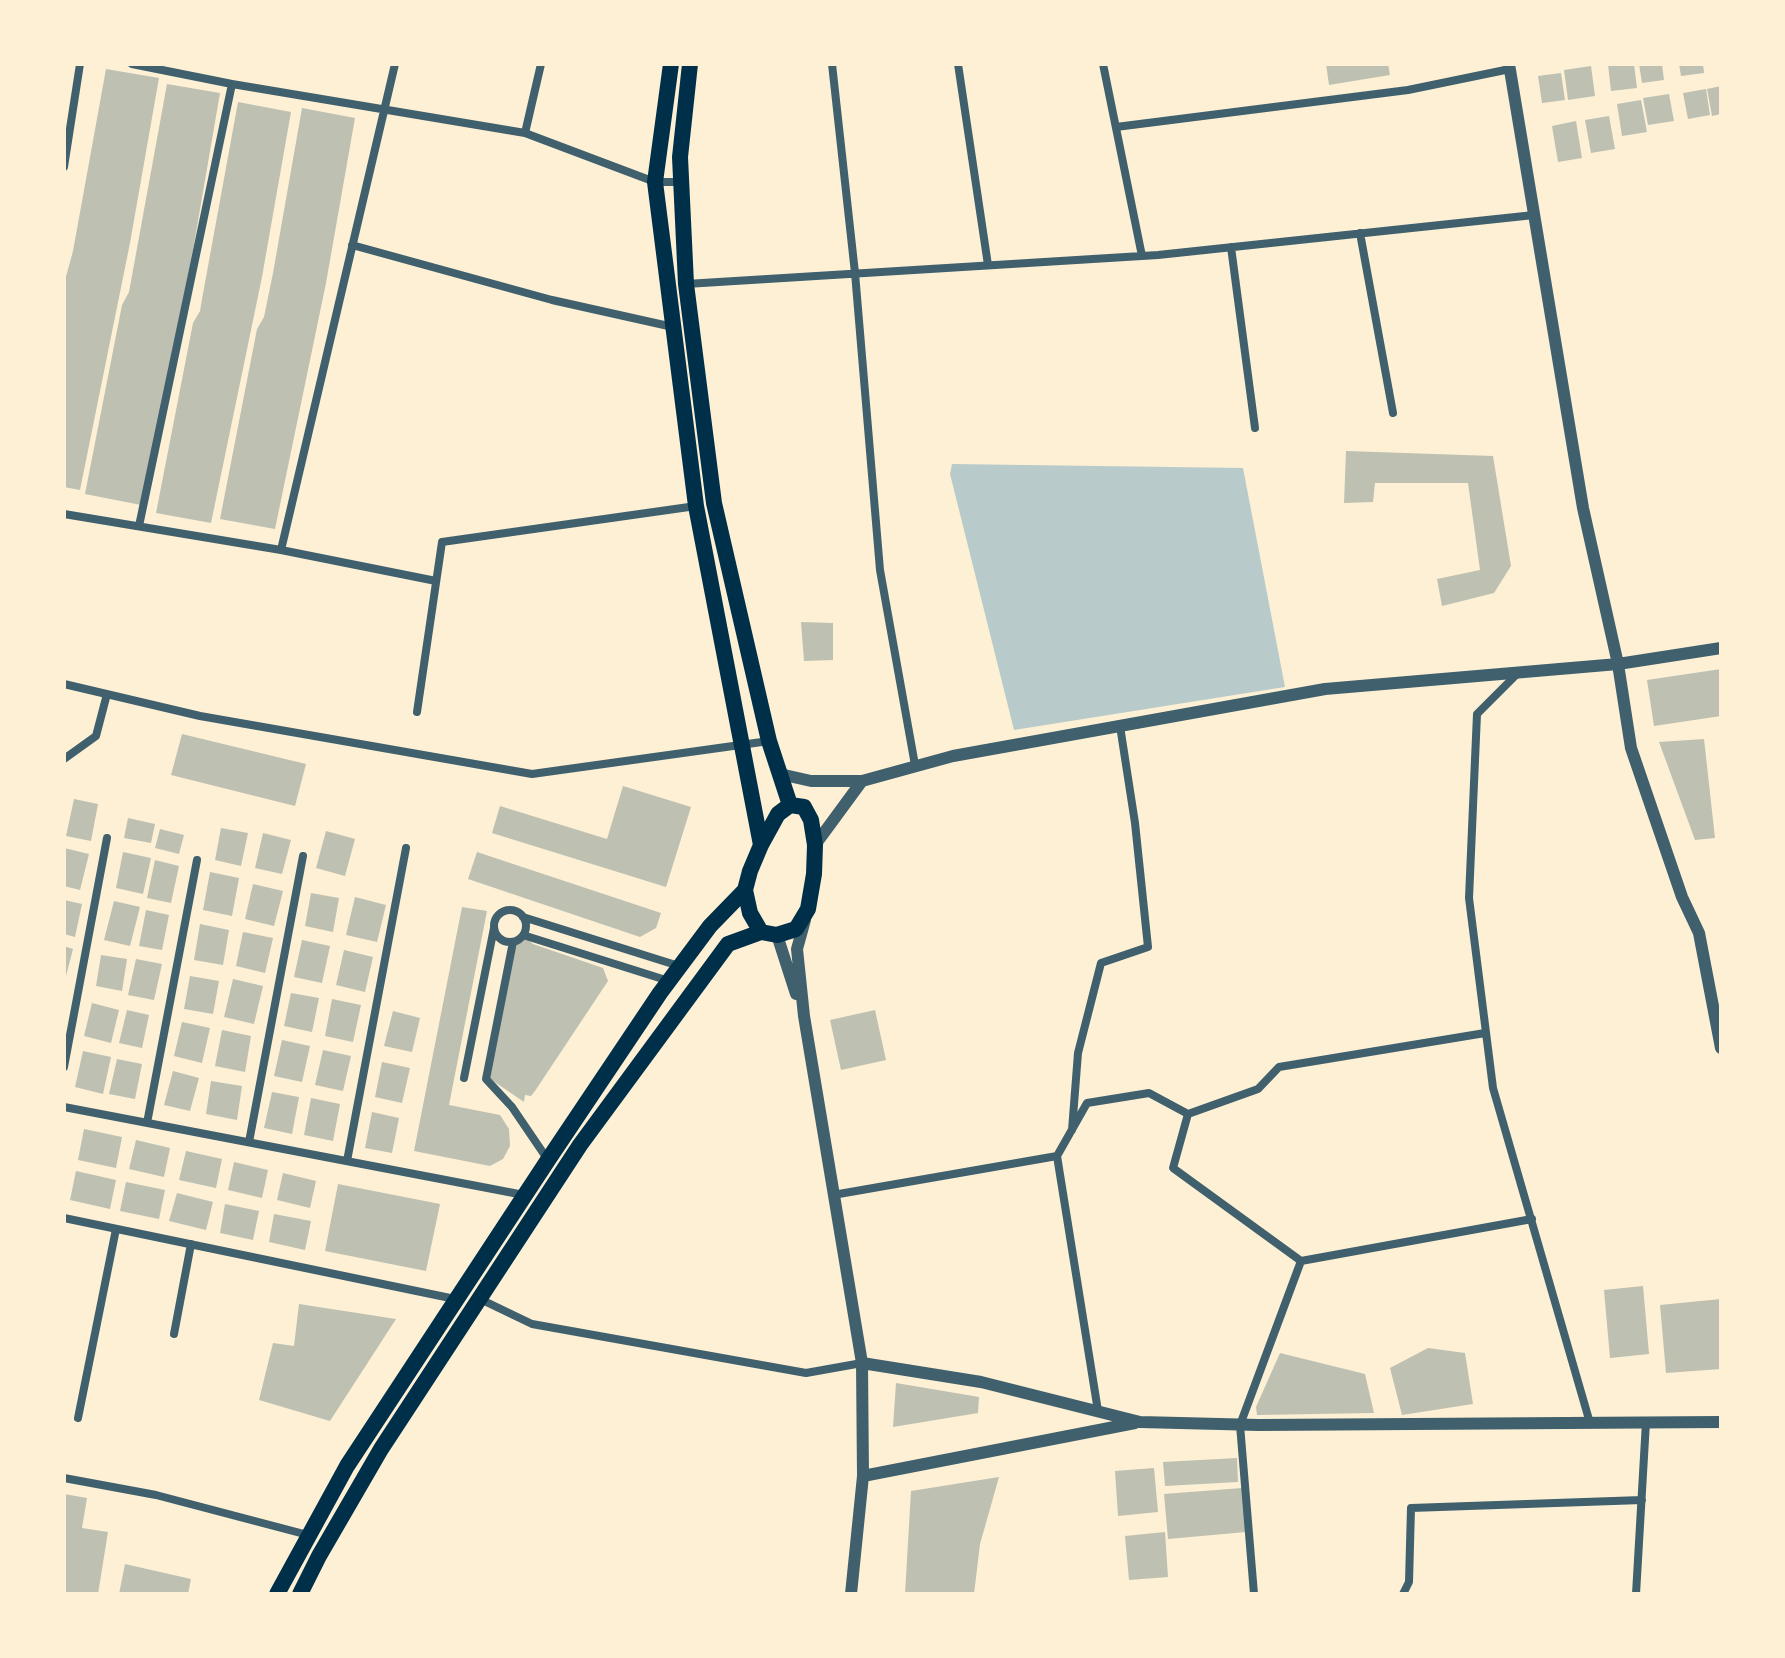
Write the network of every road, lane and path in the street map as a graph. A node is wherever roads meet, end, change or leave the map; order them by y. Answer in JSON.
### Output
{"nodes":[{"id":1,"x":80,"y":64,"type":"edge"},
{"id":2,"x":132,"y":64,"type":"edge"},
{"id":3,"x":395,"y":64,"type":"edge"},
{"id":4,"x":541,"y":64,"type":"edge"},
{"id":5,"x":671,"y":64,"type":"edge"},
{"id":6,"x":690,"y":64,"type":"edge"},
{"id":7,"x":832,"y":64,"type":"edge"},
{"id":8,"x":958,"y":64,"type":"edge"},
{"id":9,"x":1103,"y":64,"type":"edge"},
{"id":10,"x":1509,"y":66,"type":"edge"},
{"id":11,"x":232,"y":84,"type":"junction"},
{"id":12,"x":384,"y":108,"type":"junction"},
{"id":13,"x":1116,"y":127,"type":"junction"},
{"id":14,"x":525,"y":133,"type":"junction"},
{"id":15,"x":64,"y":167,"type":"edge"},
{"id":16,"x":655,"y":182,"type":"junction"},
{"id":17,"x":681,"y":182,"type":"junction"},
{"id":18,"x":1534,"y":215,"type":"junction"},
{"id":19,"x":1360,"y":233,"type":"junction"},
{"id":20,"x":352,"y":245,"type":"junction"},
{"id":21,"x":1231,"y":247,"type":"junction"},
{"id":22,"x":1142,"y":256,"type":"junction"},
{"id":23,"x":988,"y":265,"type":"junction"},
{"id":24,"x":855,"y":273,"type":"junction"},
{"id":25,"x":686,"y":284,"type":"junction"},
{"id":26,"x":674,"y":327,"type":"junction"},
{"id":27,"x":1393,"y":413,"type":"dead end"},
{"id":28,"x":1255,"y":428,"type":"dead end"},
{"id":29,"x":696,"y":506,"type":"junction"},
{"id":30,"x":64,"y":514,"type":"edge"},
{"id":31,"x":139,"y":526,"type":"junction"},
{"id":32,"x":281,"y":550,"type":"junction"},
{"id":33,"x":436,"y":581,"type":"junction"},
{"id":34,"x":1721,"y":648,"type":"edge"},
{"id":35,"x":1618,"y":664,"type":"junction"},
{"id":36,"x":1518,"y":673,"type":"junction"},
{"id":37,"x":64,"y":684,"type":"edge"},
{"id":38,"x":107,"y":694,"type":"junction"},
{"id":39,"x":417,"y":712,"type":"dead end"},
{"id":40,"x":1120,"y":726,"type":"junction"},
{"id":41,"x":769,"y":741,"type":"junction"},
{"id":42,"x":742,"y":747,"type":"junction"},
{"id":43,"x":64,"y":759,"type":"edge"},
{"id":44,"x":915,"y":765,"type":"junction"},
{"id":45,"x":780,"y":774,"type":"junction"},
{"id":46,"x":862,"y":781,"type":"junction"},
{"id":47,"x":790,"y":805,"type":"junction"},
{"id":48,"x":107,"y":838,"type":"dead end"},
{"id":49,"x":761,"y":845,"type":"junction"},
{"id":50,"x":815,"y":845,"type":"junction"},
{"id":51,"x":406,"y":848,"type":"dead end"},
{"id":52,"x":303,"y":856,"type":"dead end"},
{"id":53,"x":197,"y":860,"type":"dead end"},
{"id":54,"x":745,"y":890,"type":"junction"},
{"id":55,"x":808,"y":909,"type":"junction"},
{"id":56,"x":523,"y":917,"type":"junction"},
{"id":57,"x":494,"y":928,"type":"junction"},
{"id":58,"x":769,"y":934,"type":"junction"},
{"id":59,"x":523,"y":935,"type":"junction"},
{"id":60,"x":513,"y":942,"type":"junction"},
{"id":61,"x":680,"y":966,"type":"junction"},
{"id":62,"x":669,"y":981,"type":"junction"},
{"id":63,"x":804,"y":1016,"type":"junction"},
{"id":64,"x":1485,"y":1033,"type":"junction"},
{"id":65,"x":1721,"y":1048,"type":"edge"},
{"id":66,"x":64,"y":1067,"type":"edge"},
{"id":67,"x":464,"y":1078,"type":"dead end"},
{"id":68,"x":64,"y":1107,"type":"edge"},
{"id":69,"x":1188,"y":1114,"type":"junction"},
{"id":70,"x":147,"y":1123,"type":"junction"},
{"id":71,"x":1072,"y":1130,"type":"junction"},
{"id":72,"x":249,"y":1142,"type":"junction"},
{"id":73,"x":1057,"y":1156,"type":"junction"},
{"id":74,"x":548,"y":1160,"type":"junction"},
{"id":75,"x":347,"y":1161,"type":"junction"},
{"id":76,"x":525,"y":1195,"type":"junction"},
{"id":77,"x":833,"y":1195,"type":"junction"},
{"id":78,"x":64,"y":1218,"type":"edge"},
{"id":79,"x":1532,"y":1219,"type":"junction"},
{"id":80,"x":116,"y":1229,"type":"junction"},
{"id":81,"x":191,"y":1244,"type":"junction"},
{"id":82,"x":1301,"y":1261,"type":"junction"},
{"id":83,"x":480,"y":1298,"type":"junction"},
{"id":84,"x":456,"y":1299,"type":"junction"},
{"id":85,"x":174,"y":1334,"type":"dead end"},
{"id":86,"x":862,"y":1363,"type":"junction"},
{"id":87,"x":1098,"y":1411,"type":"junction"},
{"id":88,"x":78,"y":1418,"type":"dead end"},
{"id":89,"x":1140,"y":1422,"type":"junction"},
{"id":90,"x":1646,"y":1422,"type":"junction"},
{"id":91,"x":1721,"y":1422,"type":"edge"},
{"id":92,"x":1590,"y":1423,"type":"junction"},
{"id":93,"x":1240,"y":1425,"type":"junction"},
{"id":94,"x":863,"y":1476,"type":"junction"},
{"id":95,"x":64,"y":1478,"type":"edge"},
{"id":96,"x":1642,"y":1500,"type":"junction"},
{"id":97,"x":309,"y":1535,"type":"junction"},
{"id":98,"x":277,"y":1594,"type":"edge"},
{"id":99,"x":300,"y":1594,"type":"edge"},
{"id":100,"x":851,"y":1594,"type":"edge"},
{"id":101,"x":1254,"y":1594,"type":"edge"},
{"id":102,"x":1403,"y":1594,"type":"edge"},
{"id":103,"x":1636,"y":1594,"type":"edge"}],
"edges":[{"from":1,"to":15,"type":"street"},
{"from":2,"to":11,"type":"street"},
{"from":3,"to":12,"type":"street"},
{"from":4,"to":14,"type":"street"},
{"from":5,"to":16,"type":"main road"},
{"from":6,"to":17,"type":"main road"},
{"from":7,"to":24,"type":"street"},
{"from":8,"to":23,"type":"street"},
{"from":9,"to":13,"type":"street"},
{"from":10,"to":13,"type":"street"},
{"from":10,"to":18,"type":"street"},
{"from":11,"to":12,"type":"street"},
{"from":11,"to":31,"type":"street"},
{"from":12,"to":14,"type":"street"},
{"from":12,"to":20,"type":"street"},
{"from":13,"to":22,"type":"street"},
{"from":14,"to":16,"type":"street"},
{"from":16,"to":17,"type":"street"},
{"from":16,"to":26,"type":"main road"},
{"from":17,"to":25,"type":"main road"},
{"from":18,"to":19,"type":"street"},
{"from":18,"to":35,"type":"street"},
{"from":19,"to":21,"type":"street"},
{"from":19,"to":27,"type":"street"},
{"from":20,"to":26,"type":"street"},
{"from":20,"to":32,"type":"street"},
{"from":21,"to":22,"type":"street"},
{"from":21,"to":28,"type":"street"},
{"from":22,"to":23,"type":"street"},
{"from":23,"to":24,"type":"street"},
{"from":24,"to":25,"type":"street"},
{"from":24,"to":44,"type":"street"},
{"from":25,"to":41,"type":"main road"},
{"from":26,"to":29,"type":"main road"},
{"from":29,"to":33,"type":"street"},
{"from":29,"to":42,"type":"main road"},
{"from":30,"to":31,"type":"street"},
{"from":31,"to":32,"type":"street"},
{"from":32,"to":33,"type":"street"},
{"from":33,"to":39,"type":"street"},
{"from":34,"to":35,"type":"street"},
{"from":35,"to":36,"type":"street"},
{"from":35,"to":65,"type":"street"},
{"from":36,"to":40,"type":"street"},
{"from":36,"to":64,"type":"street"},
{"from":37,"to":38,"type":"street"},
{"from":38,"to":42,"type":"street"},
{"from":38,"to":43,"type":"street"},
{"from":40,"to":44,"type":"street"},
{"from":40,"to":71,"type":"street"},
{"from":41,"to":42,"type":"street"},
{"from":41,"to":45,"type":"main road"},
{"from":42,"to":49,"type":"main road"},
{"from":44,"to":46,"type":"street"},
{"from":45,"to":46,"type":"street"},
{"from":45,"to":47,"type":"main road"},
{"from":46,"to":50,"type":"street"},
{"from":47,"to":49,"type":"main road"},
{"from":47,"to":50,"type":"main road"},
{"from":48,"to":66,"type":"street"},
{"from":49,"to":54,"type":"main road"},
{"from":50,"to":55,"type":"main road"},
{"from":51,"to":75,"type":"street"},
{"from":52,"to":72,"type":"street"},
{"from":53,"to":70,"type":"street"},
{"from":54,"to":58,"type":"main road"},
{"from":54,"to":61,"type":"main road"},
{"from":55,"to":58,"type":"main road"},
{"from":55,"to":63,"type":"street"},
{"from":56,"to":57,"type":"street"},
{"from":56,"to":59,"type":"street"},
{"from":56,"to":61,"type":"street"},
{"from":57,"to":60,"type":"street"},
{"from":57,"to":67,"type":"street"},
{"from":58,"to":63,"type":"street"},
{"from":58,"to":83,"type":"main road"},
{"from":59,"to":60,"type":"street"},
{"from":59,"to":62,"type":"street"},
{"from":60,"to":74,"type":"street"},
{"from":61,"to":62,"type":"main road"},
{"from":62,"to":74,"type":"main road"},
{"from":63,"to":77,"type":"street"},
{"from":64,"to":69,"type":"street"},
{"from":64,"to":79,"type":"street"},
{"from":68,"to":70,"type":"street"},
{"from":69,"to":71,"type":"street"},
{"from":69,"to":82,"type":"street"},
{"from":70,"to":72,"type":"street"},
{"from":71,"to":73,"type":"street"},
{"from":72,"to":75,"type":"street"},
{"from":73,"to":77,"type":"street"},
{"from":73,"to":87,"type":"street"},
{"from":74,"to":76,"type":"main road"},
{"from":75,"to":76,"type":"street"},
{"from":76,"to":84,"type":"main road"},
{"from":77,"to":86,"type":"street"},
{"from":78,"to":80,"type":"street"},
{"from":79,"to":82,"type":"street"},
{"from":79,"to":92,"type":"street"},
{"from":80,"to":81,"type":"street"},
{"from":80,"to":88,"type":"street"},
{"from":81,"to":84,"type":"street"},
{"from":81,"to":85,"type":"street"},
{"from":82,"to":93,"type":"street"},
{"from":83,"to":86,"type":"street"},
{"from":83,"to":99,"type":"main road"},
{"from":84,"to":97,"type":"main road"},
{"from":86,"to":87,"type":"street"},
{"from":86,"to":94,"type":"street"},
{"from":87,"to":89,"type":"street"},
{"from":89,"to":93,"type":"street"},
{"from":89,"to":94,"type":"street"},
{"from":90,"to":91,"type":"street"},
{"from":90,"to":92,"type":"street"},
{"from":90,"to":96,"type":"street"},
{"from":92,"to":93,"type":"street"},
{"from":93,"to":101,"type":"street"},
{"from":94,"to":100,"type":"street"},
{"from":95,"to":97,"type":"street"},
{"from":96,"to":102,"type":"street"},
{"from":96,"to":103,"type":"street"},
{"from":97,"to":98,"type":"main road"}]}
